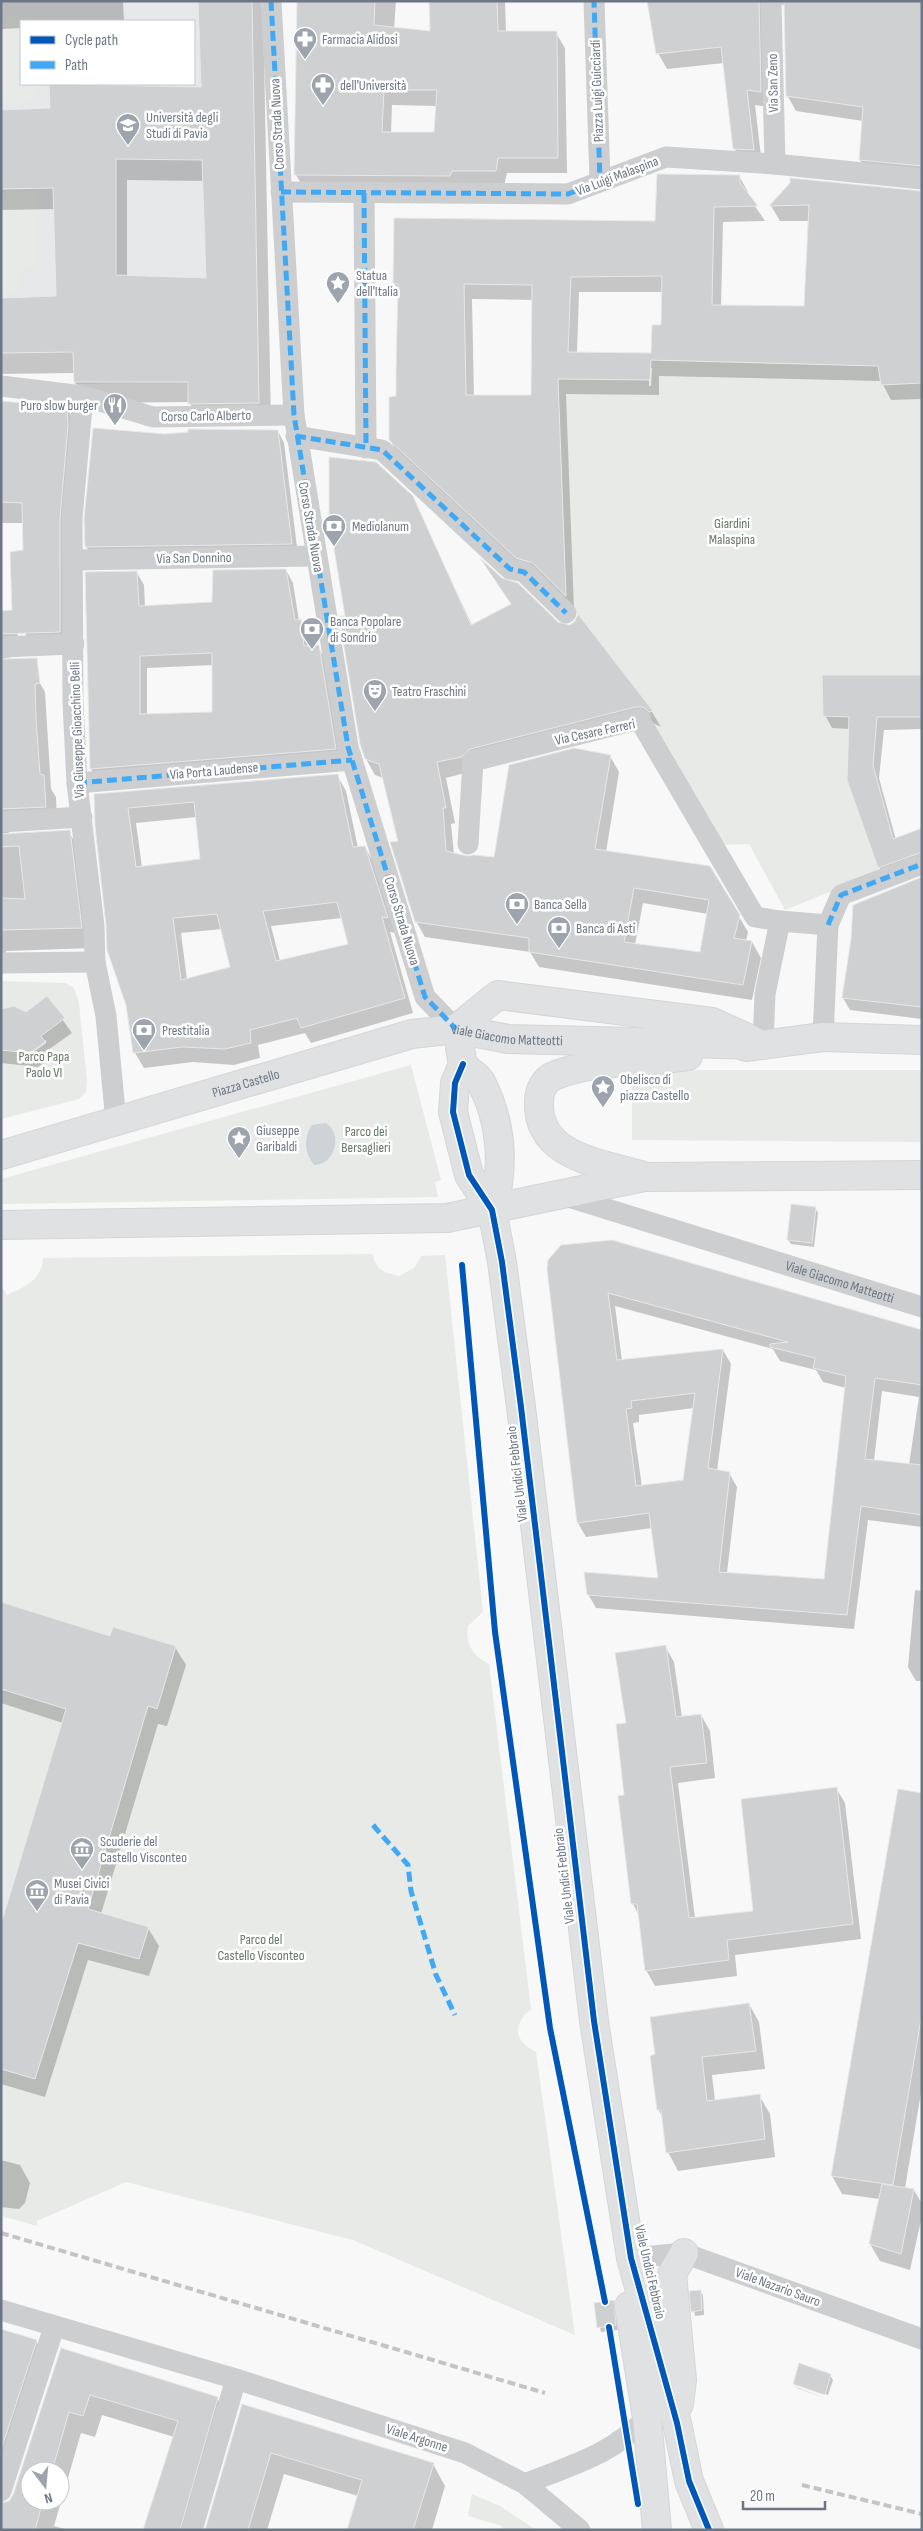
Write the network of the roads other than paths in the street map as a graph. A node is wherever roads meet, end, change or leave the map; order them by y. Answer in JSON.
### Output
{"nodes":[{"id":1,"x":271,"y":1,"type":"edge"},
{"id":2,"x":594,"y":1,"type":"edge"},
{"id":3,"x":771,"y":1,"type":"edge"},
{"id":4,"x":775,"y":164,"type":"junction"},
{"id":5,"x":922,"y":179,"type":"edge"},
{"id":6,"x":600,"y":181,"type":"junction"},
{"id":7,"x":281,"y":192,"type":"junction"},
{"id":8,"x":364,"y":193,"type":"junction"},
{"id":9,"x":1,"y":386,"type":"edge"},
{"id":10,"x":83,"y":396,"type":"junction"},
{"id":11,"x":294,"y":415,"type":"junction"},
{"id":12,"x":296,"y":436,"type":"junction"},
{"id":13,"x":366,"y":448,"type":"junction"},
{"id":14,"x":316,"y":556,"type":"junction"},
{"id":15,"x":72,"y":560,"type":"junction"},
{"id":16,"x":566,"y":613,"type":"dead end"},
{"id":17,"x":74,"y":644,"type":"junction"},
{"id":18,"x":1,"y":647,"type":"edge"},
{"id":19,"x":352,"y":760,"type":"junction"},
{"id":20,"x":77,"y":783,"type":"junction"},
{"id":21,"x":82,"y":817,"type":"junction"},
{"id":22,"x":1,"y":822,"type":"edge"},
{"id":23,"x":468,"y":844,"type":"dead end"},
{"id":24,"x":922,"y":864,"type":"edge"},
{"id":25,"x":780,"y":921,"type":"junction"},
{"id":26,"x":828,"y":925,"type":"junction"},
{"id":27,"x":1,"y":962,"type":"edge"},
{"id":28,"x":94,"y":962,"type":"junction"},
{"id":29,"x":456,"y":1028,"type":"junction"},
{"id":30,"x":823,"y":1036,"type":"junction"},
{"id":31,"x":922,"y":1040,"type":"edge"},
{"id":32,"x":762,"y":1045,"type":"junction"},
{"id":33,"x":464,"y":1064,"type":"junction"},
{"id":34,"x":116,"y":1122,"type":"junction"},
{"id":35,"x":1,"y":1155,"type":"edge"},
{"id":36,"x":922,"y":1175,"type":"edge"},
{"id":37,"x":644,"y":1177,"type":"junction"},
{"id":38,"x":558,"y":1194,"type":"junction"},
{"id":39,"x":492,"y":1210,"type":"junction"},
{"id":40,"x":1,"y":1225,"type":"edge"},
{"id":41,"x":922,"y":1307,"type":"edge"},
{"id":42,"x":684,"y":2253,"type":"junction"},
{"id":43,"x":631,"y":2258,"type":"junction"},
{"id":44,"x":1,"y":2310,"type":"edge"},
{"id":45,"x":54,"y":2327,"type":"junction"},
{"id":46,"x":922,"y":2339,"type":"edge"},
{"id":47,"x":236,"y":2379,"type":"junction"},
{"id":48,"x":647,"y":2418,"type":"junction"},
{"id":49,"x":677,"y":2423,"type":"junction"},
{"id":50,"x":524,"y":2484,"type":"junction"},
{"id":51,"x":1,"y":2491,"type":"edge"},
{"id":52,"x":192,"y":2530,"type":"edge"},
{"id":53,"x":580,"y":2530,"type":"edge"},
{"id":54,"x":657,"y":2530,"type":"edge"},
{"id":55,"x":709,"y":2530,"type":"edge"}],
"edges":[{"from":1,"to":7,"type":"street","name":"Corso Strada Nuova"},
{"from":2,"to":6,"type":"street","name":"Piazza Luigi Guicciardi"},
{"from":3,"to":4,"type":"street","name":"Via San Zeno"},
{"from":4,"to":5,"type":"street","name":"Via Luigi Malaspina"},
{"from":4,"to":6,"type":"street","name":"Via Luigi Malaspina"},
{"from":6,"to":8,"type":"street","name":"Via Luigi Malaspina"},
{"from":7,"to":8,"type":"street","name":"Via Luigi Malaspina"},
{"from":7,"to":11,"type":"street","name":"Corso Strada Nuova"},
{"from":8,"to":13,"type":"street"},
{"from":9,"to":10,"type":"street","name":"Corso Carlo Alberto"},
{"from":10,"to":11,"type":"street","name":"Corso Carlo Alberto"},
{"from":10,"to":15,"type":"street","name":"Via Giuseppe Gioacchino Belli"},
{"from":11,"to":12,"type":"street","name":"Corso Strada Nuova"},
{"from":12,"to":13,"type":"street"},
{"from":12,"to":14,"type":"street","name":"Corso Strada Nuova"},
{"from":13,"to":16,"type":"street"},
{"from":14,"to":15,"type":"street","name":"Via San Donnino"},
{"from":14,"to":19,"type":"street","name":"Corso Strada Nuova"},
{"from":15,"to":17,"type":"street","name":"Via Giuseppe Gioacchino Belli"},
{"from":17,"to":18,"type":"street"},
{"from":17,"to":20,"type":"street","name":"Via Giuseppe Gioacchino Belli"},
{"from":19,"to":20,"type":"street","name":"Via Porta Laudense"},
{"from":19,"to":29,"type":"street","name":"Corso Strada Nuova"},
{"from":20,"to":21,"type":"street","name":"Via Giuseppe Gioacchino Belli"},
{"from":21,"to":22,"type":"street"},
{"from":21,"to":28,"type":"street","name":"Via Giuseppe Gioacchino Belli"},
{"from":23,"to":25,"type":"street","name":"Via Cesare Ferreri"},
{"from":24,"to":26,"type":"street"},
{"from":25,"to":26,"type":"street"},
{"from":25,"to":32,"type":"street"},
{"from":26,"to":30,"type":"street"},
{"from":27,"to":28,"type":"street"},
{"from":28,"to":34,"type":"street","name":"Via Giuseppe Gioacchino Belli"},
{"from":29,"to":32,"type":"street","name":"Viale Giacomo Matteotti"},
{"from":29,"to":32,"type":"street","name":"Viale Giacomo Matteotti"},
{"from":29,"to":33,"type":"street"},
{"from":29,"to":34,"type":"street","name":"Piazza Castello"},
{"from":30,"to":31,"type":"street","name":"Viale Giacomo Matteotti"},
{"from":30,"to":32,"type":"street","name":"Viale Giacomo Matteotti"},
{"from":32,"to":37,"type":"street","name":"Viale Giacomo Matteotti"},
{"from":33,"to":39,"type":"street"},
{"from":33,"to":39,"type":"street"},
{"from":34,"to":35,"type":"street","name":"Piazza Castello"},
{"from":36,"to":37,"type":"street","name":"Viale Giacomo Matteotti"},
{"from":37,"to":38,"type":"street","name":"Viale Giacomo Matteotti"},
{"from":38,"to":39,"type":"street","name":"Viale Giacomo Matteotti"},
{"from":38,"to":41,"type":"street","name":"Viale Giacomo Matteotti"},
{"from":39,"to":40,"type":"street"},
{"from":39,"to":43,"type":"street","name":"Viale Undici Febbraio"},
{"from":42,"to":43,"type":"street","name":"Viale Nazario Sauro"},
{"from":42,"to":46,"type":"street","name":"Viale Nazario Sauro"},
{"from":42,"to":49,"type":"street"},
{"from":43,"to":48,"type":"street","name":"Viale Undici Febbraio"},
{"from":43,"to":49,"type":"street","name":"Viale Undici Febbraio"},
{"from":44,"to":45,"type":"street","name":"Viale Argonne"},
{"from":45,"to":47,"type":"street","name":"Viale Argonne"},
{"from":45,"to":51,"type":"street"},
{"from":47,"to":50,"type":"street","name":"Viale Argonne"},
{"from":47,"to":52,"type":"street"},
{"from":48,"to":50,"type":"street"},
{"from":48,"to":54,"type":"street","name":"Viale Undici Febbraio"},
{"from":49,"to":55,"type":"street","name":"Viale Undici Febbraio"},
{"from":50,"to":53,"type":"street","name":"Viale Argonne"}]}
